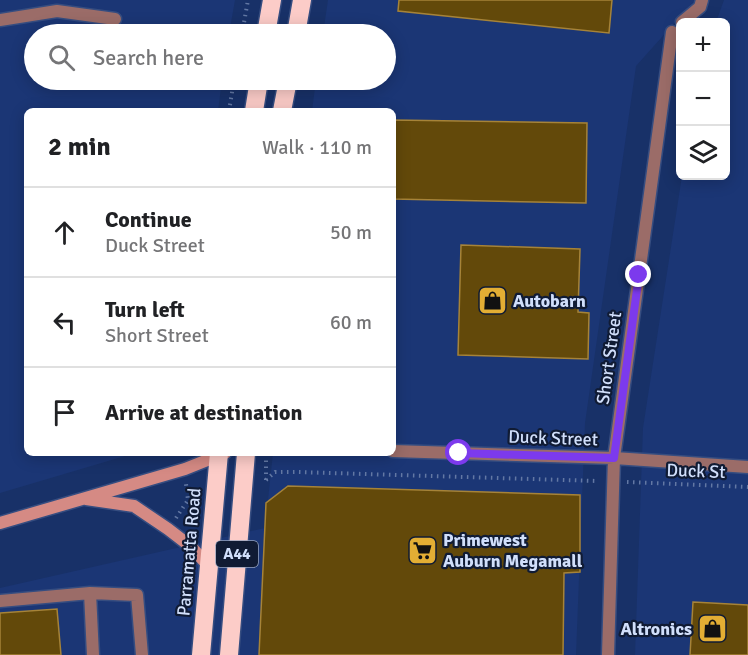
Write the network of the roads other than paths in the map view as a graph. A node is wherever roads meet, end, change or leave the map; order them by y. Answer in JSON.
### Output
{"nodes":[{"id":1,"x":272,"y":0,"type":"edge"},
{"id":2,"x":302,"y":0,"type":"edge"},
{"id":3,"x":702,"y":0,"type":"edge"},
{"id":4,"x":116,"y":18,"type":"dead end"},
{"id":5,"x":687,"y":18,"type":"edge"},
{"id":6,"x":0,"y":20,"type":"edge"},
{"id":7,"x":268,"y":24,"type":"edge"},
{"id":8,"x":298,"y":24,"type":"edge"},
{"id":9,"x":676,"y":40,"type":"edge"},
{"id":10,"x":257,"y":90,"type":"edge"},
{"id":11,"x":286,"y":90,"type":"edge"},
{"id":12,"x":254,"y":108,"type":"edge"},
{"id":13,"x":283,"y":108,"type":"edge"},
{"id":14,"x":396,"y":451,"type":"edge"},
{"id":15,"x":217,"y":456,"type":"edge"},
{"id":16,"x":222,"y":456,"type":"edge"},
{"id":17,"x":246,"y":456,"type":"edge"},
{"id":18,"x":614,"y":458,"type":"junction"},
{"id":19,"x":748,"y":467,"type":"edge"},
{"id":20,"x":83,"y":498,"type":"junction"},
{"id":21,"x":0,"y":523,"type":"edge"},
{"id":22,"x":208,"y":565,"type":"junction"},
{"id":23,"x":90,"y":593,"type":"junction"},
{"id":24,"x":0,"y":601,"type":"edge"},
{"id":25,"x":93,"y":655,"type":"edge"},
{"id":26,"x":142,"y":655,"type":"edge"},
{"id":27,"x":201,"y":655,"type":"edge"},
{"id":28,"x":228,"y":655,"type":"edge"},
{"id":29,"x":608,"y":655,"type":"edge"}],
"edges":[{"from":1,"to":7,"type":"highway"},
{"from":2,"to":8,"type":"highway"},
{"from":3,"to":5,"type":"street"},
{"from":4,"to":6,"type":"street"},
{"from":9,"to":18,"type":"street","name":"Short Street"},
{"from":10,"to":12,"type":"highway"},
{"from":11,"to":13,"type":"highway"},
{"from":14,"to":18,"type":"street","name":"Duck Street"},
{"from":15,"to":20,"type":"main road"},
{"from":16,"to":22,"type":"highway","name":"Parramatta Road","number":"A44"},
{"from":17,"to":28,"type":"highway","number":"A44"},
{"from":18,"to":19,"type":"street","name":"Duck Street"},
{"from":18,"to":29,"type":"street","name":"Short Street"},
{"from":20,"to":21,"type":"main road"},
{"from":20,"to":22,"type":"main road"},
{"from":22,"to":27,"type":"highway","name":"Parramatta Road","number":"A44"},
{"from":23,"to":24,"type":"street"},
{"from":23,"to":25,"type":"street"},
{"from":23,"to":26,"type":"street"}]}
